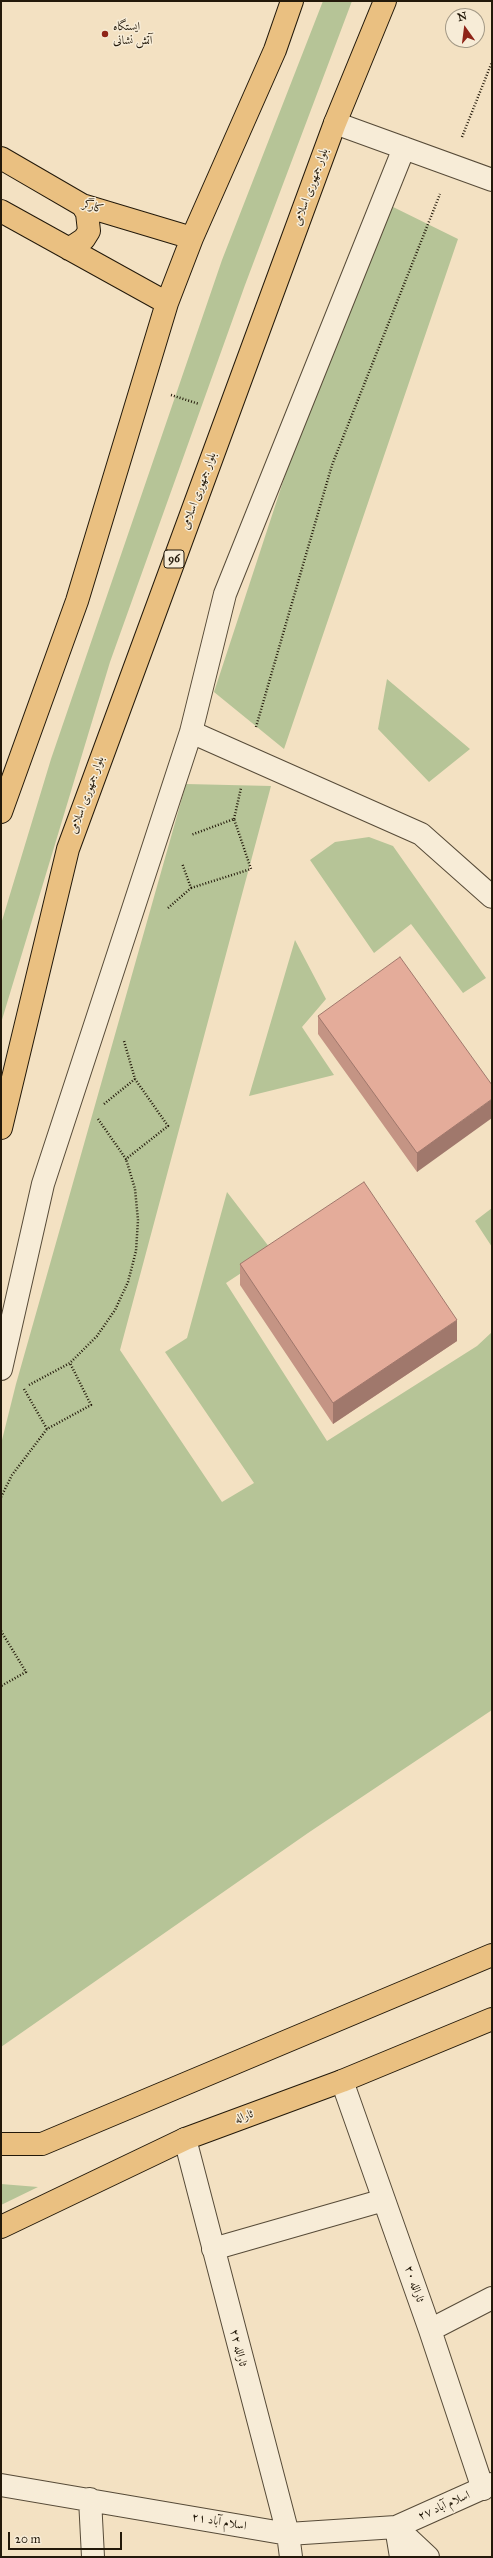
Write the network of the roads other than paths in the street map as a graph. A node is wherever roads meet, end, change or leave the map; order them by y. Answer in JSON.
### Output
{"nodes":[{"id":1,"x":292,"y":1,"type":"edge"},
{"id":2,"x":385,"y":1,"type":"edge"},
{"id":3,"x":335,"y":123,"type":"junction"},
{"id":4,"x":404,"y":148,"type":"junction"},
{"id":5,"x":1,"y":158,"type":"edge"},
{"id":6,"x":492,"y":180,"type":"edge"},
{"id":7,"x":82,"y":205,"type":"junction"},
{"id":8,"x":1,"y":211,"type":"edge"},
{"id":9,"x":192,"y":238,"type":"junction"},
{"id":10,"x":69,"y":249,"type":"junction"},
{"id":11,"x":167,"y":303,"type":"junction"},
{"id":12,"x":191,"y":732,"type":"junction"},
{"id":13,"x":1,"y":812,"type":"edge"},
{"id":14,"x":492,"y":897,"type":"edge"},
{"id":15,"x":1,"y":1128,"type":"edge"},
{"id":16,"x":1,"y":1369,"type":"edge"},
{"id":17,"x":492,"y":1955,"type":"edge"},
{"id":18,"x":492,"y":2019,"type":"edge"},
{"id":19,"x":342,"y":2081,"type":"junction"},
{"id":20,"x":185,"y":2139,"type":"junction"},
{"id":21,"x":1,"y":2144,"type":"edge"},
{"id":22,"x":384,"y":2200,"type":"junction"},
{"id":23,"x":1,"y":2227,"type":"edge"},
{"id":24,"x":213,"y":2249,"type":"junction"},
{"id":25,"x":492,"y":2298,"type":"edge"},
{"id":26,"x":430,"y":2330,"type":"junction"},
{"id":27,"x":1,"y":2485,"type":"edge"},
{"id":28,"x":488,"y":2486,"type":"edge"},
{"id":29,"x":90,"y":2499,"type":"junction"},
{"id":30,"x":396,"y":2527,"type":"junction"},
{"id":31,"x":288,"y":2534,"type":"junction"},
{"id":32,"x":93,"y":2557,"type":"edge"},
{"id":33,"x":291,"y":2557,"type":"edge"},
{"id":34,"x":401,"y":2557,"type":"edge"},
{"id":35,"x":428,"y":2557,"type":"edge"}],
"edges":[{"from":1,"to":9,"type":"main road"},
{"from":2,"to":3,"type":"main road","name":"بلوار جمهوری اسلامی","number":"96"},
{"from":3,"to":4,"type":"street"},
{"from":3,"to":15,"type":"main road","name":"بلوار جمهوری اسلامی","number":"96"},
{"from":4,"to":6,"type":"street"},
{"from":4,"to":12,"type":"street"},
{"from":5,"to":7,"type":"main road","name":"کارگر"},
{"from":7,"to":9,"type":"main road","name":"کارگر"},
{"from":7,"to":10,"type":"main road"},
{"from":8,"to":10,"type":"main road"},
{"from":9,"to":11,"type":"main road"},
{"from":10,"to":11,"type":"main road"},
{"from":11,"to":13,"type":"main road"},
{"from":12,"to":14,"type":"street"},
{"from":12,"to":16,"type":"street"},
{"from":17,"to":21,"type":"main road"},
{"from":18,"to":19,"type":"main road","name":"ثاراله"},
{"from":19,"to":20,"type":"main road","name":"ثاراله"},
{"from":19,"to":22,"type":"street","name":"ثارالله ۲۰"},
{"from":20,"to":23,"type":"main road","name":"ثاراله"},
{"from":20,"to":24,"type":"street","name":"ثارالله ۲۲"},
{"from":22,"to":24,"type":"street"},
{"from":22,"to":26,"type":"street","name":"ثارالله ۲۰"},
{"from":24,"to":31,"type":"street","name":"ثارالله ۲۲"},
{"from":25,"to":26,"type":"street"},
{"from":26,"to":28,"type":"street","name":"ثارالله ۲۰"},
{"from":27,"to":29,"type":"street","name":"اسلام آباد ۲۱"},
{"from":28,"to":30,"type":"street","name":"اسلام آباد ۲۷"},
{"from":29,"to":31,"type":"street","name":"اسلام آباد ۲۱"},
{"from":29,"to":32,"type":"street"},
{"from":30,"to":31,"type":"street","name":"اسلام آباد ۲۱"},
{"from":30,"to":34,"type":"street"},
{"from":30,"to":35,"type":"street"},
{"from":31,"to":33,"type":"street","name":"ثارالله ۲۲"}]}
